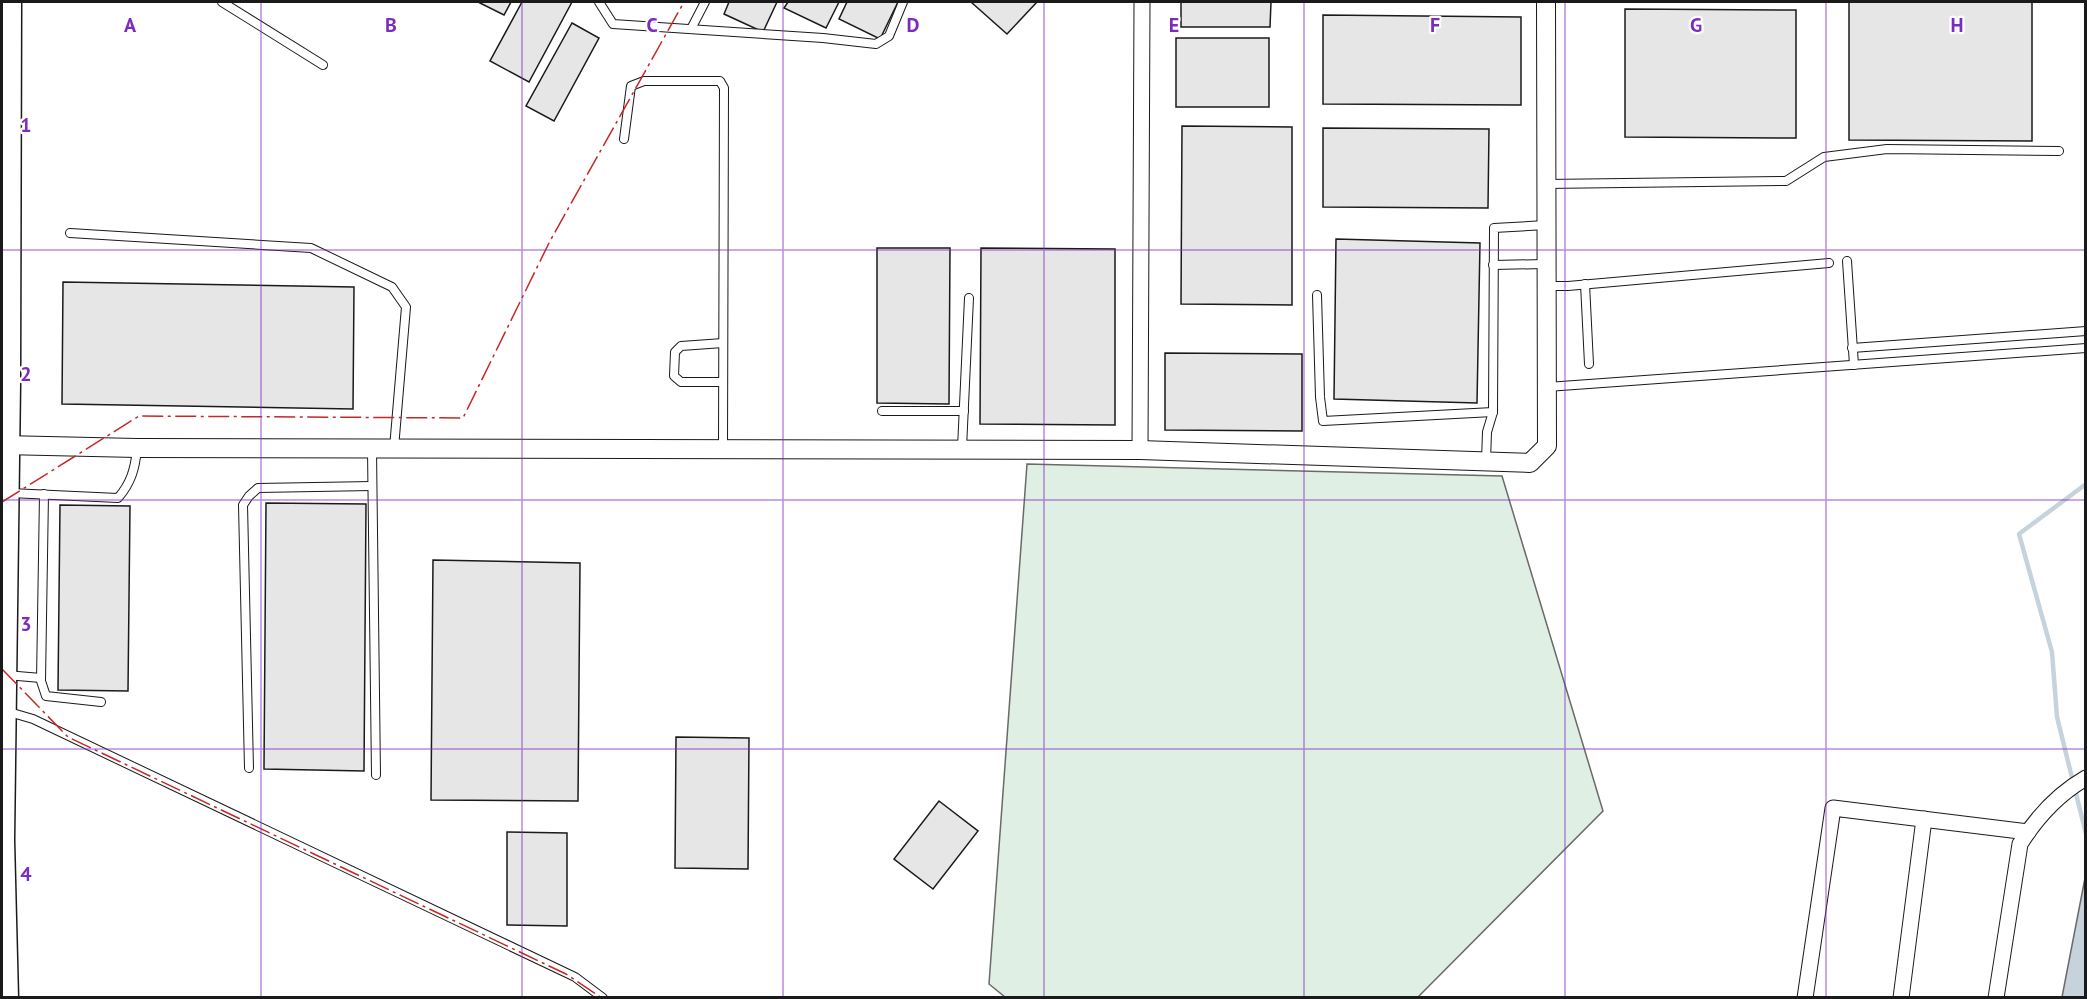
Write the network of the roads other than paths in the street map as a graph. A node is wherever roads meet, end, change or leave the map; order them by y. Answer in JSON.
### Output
{"nodes":[{"id":1,"x":10,"y":2,"type":"edge"},
{"id":2,"x":222,"y":2,"type":"edge"},
{"id":3,"x":599,"y":2,"type":"edge"},
{"id":4,"x":705,"y":2,"type":"edge"},
{"id":5,"x":903,"y":2,"type":"edge"},
{"id":6,"x":1142,"y":2,"type":"edge"},
{"id":7,"x":1546,"y":2,"type":"edge"},
{"id":8,"x":691,"y":29,"type":"junction"},
{"id":9,"x":323,"y":65,"type":"dead end"},
{"id":10,"x":624,"y":139,"type":"dead end"},
{"id":11,"x":2059,"y":151,"type":"dead end"},
{"id":12,"x":1546,"y":184,"type":"junction"},
{"id":13,"x":1547,"y":225,"type":"junction"},
{"id":14,"x":70,"y":233,"type":"dead end"},
{"id":15,"x":1847,"y":261,"type":"dead end"},
{"id":16,"x":1829,"y":263,"type":"dead end"},
{"id":17,"x":1547,"y":264,"type":"junction"},
{"id":18,"x":1493,"y":265,"type":"junction"},
{"id":19,"x":1585,"y":284,"type":"junction"},
{"id":20,"x":1547,"y":286,"type":"junction"},
{"id":21,"x":1317,"y":295,"type":"dead end"},
{"id":22,"x":969,"y":298,"type":"dead end"},
{"id":23,"x":2085,"y":331,"type":"edge"},
{"id":24,"x":2032,"y":335,"type":"junction"},
{"id":25,"x":1971,"y":339,"type":"junction"},
{"id":26,"x":723,"y":343,"type":"junction"},
{"id":27,"x":1901,"y":344,"type":"junction"},
{"id":28,"x":1852,"y":348,"type":"junction"},
{"id":29,"x":2085,"y":348,"type":"edge"},
{"id":30,"x":2033,"y":352,"type":"junction"},
{"id":31,"x":1974,"y":356,"type":"junction"},
{"id":32,"x":1902,"y":361,"type":"junction"},
{"id":33,"x":1589,"y":364,"type":"dead end"},
{"id":34,"x":1854,"y":365,"type":"junction"},
{"id":35,"x":723,"y":382,"type":"junction"},
{"id":36,"x":1547,"y":387,"type":"junction"},
{"id":37,"x":882,"y":411,"type":"dead end"},
{"id":38,"x":964,"y":411,"type":"junction"},
{"id":39,"x":1493,"y":412,"type":"junction"},
{"id":40,"x":5,"y":445,"type":"edge"},
{"id":41,"x":137,"y":448,"type":"junction"},
{"id":42,"x":372,"y":448,"type":"junction"},
{"id":43,"x":394,"y":448,"type":"junction"},
{"id":44,"x":723,"y":449,"type":"junction"},
{"id":45,"x":962,"y":450,"type":"junction"},
{"id":46,"x":1140,"y":450,"type":"junction"},
{"id":47,"x":1486,"y":462,"type":"junction"},
{"id":48,"x":372,"y":486,"type":"junction"},
{"id":49,"x":8,"y":493,"type":"junction"},
{"id":50,"x":44,"y":494,"type":"junction"},
{"id":51,"x":5,"y":675,"type":"junction"},
{"id":52,"x":41,"y":678,"type":"junction"},
{"id":53,"x":101,"y":702,"type":"dead end"},
{"id":54,"x":4,"y":710,"type":"junction"},
{"id":55,"x":249,"y":768,"type":"dead end"},
{"id":56,"x":376,"y":775,"type":"dead end"},
{"id":57,"x":2085,"y":778,"type":"edge"},
{"id":58,"x":1924,"y":819,"type":"junction"},
{"id":59,"x":2028,"y":832,"type":"junction"},
{"id":60,"x":7,"y":998,"type":"edge"},
{"id":61,"x":603,"y":998,"type":"edge"},
{"id":62,"x":1805,"y":998,"type":"edge"},
{"id":63,"x":1901,"y":998,"type":"edge"},
{"id":64,"x":1996,"y":998,"type":"edge"}],
"edges":[{"from":1,"to":40,"type":"main road"},
{"from":2,"to":9,"type":"lane"},
{"from":3,"to":8,"type":"lane"},
{"from":4,"to":8,"type":"lane"},
{"from":5,"to":8,"type":"lane"},
{"from":6,"to":46,"type":"street"},
{"from":7,"to":12,"type":"street"},
{"from":10,"to":26,"type":"lane"},
{"from":11,"to":12,"type":"lane"},
{"from":12,"to":13,"type":"street"},
{"from":13,"to":17,"type":"street"},
{"from":13,"to":18,"type":"lane"},
{"from":14,"to":43,"type":"lane"},
{"from":15,"to":28,"type":"lane"},
{"from":16,"to":19,"type":"lane"},
{"from":17,"to":18,"type":"lane"},
{"from":17,"to":20,"type":"street"},
{"from":18,"to":39,"type":"lane"},
{"from":19,"to":20,"type":"lane"},
{"from":19,"to":33,"type":"lane"},
{"from":20,"to":36,"type":"street"},
{"from":21,"to":39,"type":"lane"},
{"from":22,"to":38,"type":"lane"},
{"from":23,"to":24,"type":"lane"},
{"from":24,"to":25,"type":"lane"},
{"from":24,"to":30,"type":"lane"},
{"from":25,"to":27,"type":"lane"},
{"from":25,"to":31,"type":"lane"},
{"from":26,"to":35,"type":"lane"},
{"from":26,"to":35,"type":"lane"},
{"from":27,"to":28,"type":"lane"},
{"from":27,"to":32,"type":"lane"},
{"from":28,"to":34,"type":"lane"},
{"from":29,"to":30,"type":"lane"},
{"from":30,"to":31,"type":"lane"},
{"from":31,"to":32,"type":"lane"},
{"from":32,"to":34,"type":"lane"},
{"from":34,"to":36,"type":"lane"},
{"from":35,"to":44,"type":"lane"},
{"from":36,"to":47,"type":"street"},
{"from":37,"to":38,"type":"lane"},
{"from":38,"to":45,"type":"lane"},
{"from":39,"to":47,"type":"lane"},
{"from":40,"to":41,"type":"street"},
{"from":40,"to":49,"type":"main road"},
{"from":41,"to":42,"type":"street"},
{"from":41,"to":50,"type":"lane"},
{"from":42,"to":43,"type":"street"},
{"from":42,"to":48,"type":"lane"},
{"from":43,"to":44,"type":"street"},
{"from":44,"to":45,"type":"street"},
{"from":45,"to":46,"type":"street"},
{"from":46,"to":47,"type":"street"},
{"from":48,"to":55,"type":"lane"},
{"from":48,"to":56,"type":"lane"},
{"from":49,"to":50,"type":"lane"},
{"from":49,"to":51,"type":"main road"},
{"from":50,"to":52,"type":"lane"},
{"from":51,"to":52,"type":"lane"},
{"from":51,"to":54,"type":"main road"},
{"from":52,"to":53,"type":"lane"},
{"from":54,"to":60,"type":"main road"},
{"from":54,"to":61,"type":"lane"},
{"from":57,"to":59,"type":"street"},
{"from":58,"to":59,"type":"street"},
{"from":58,"to":62,"type":"street"},
{"from":58,"to":63,"type":"street"},
{"from":59,"to":64,"type":"street"}]}
